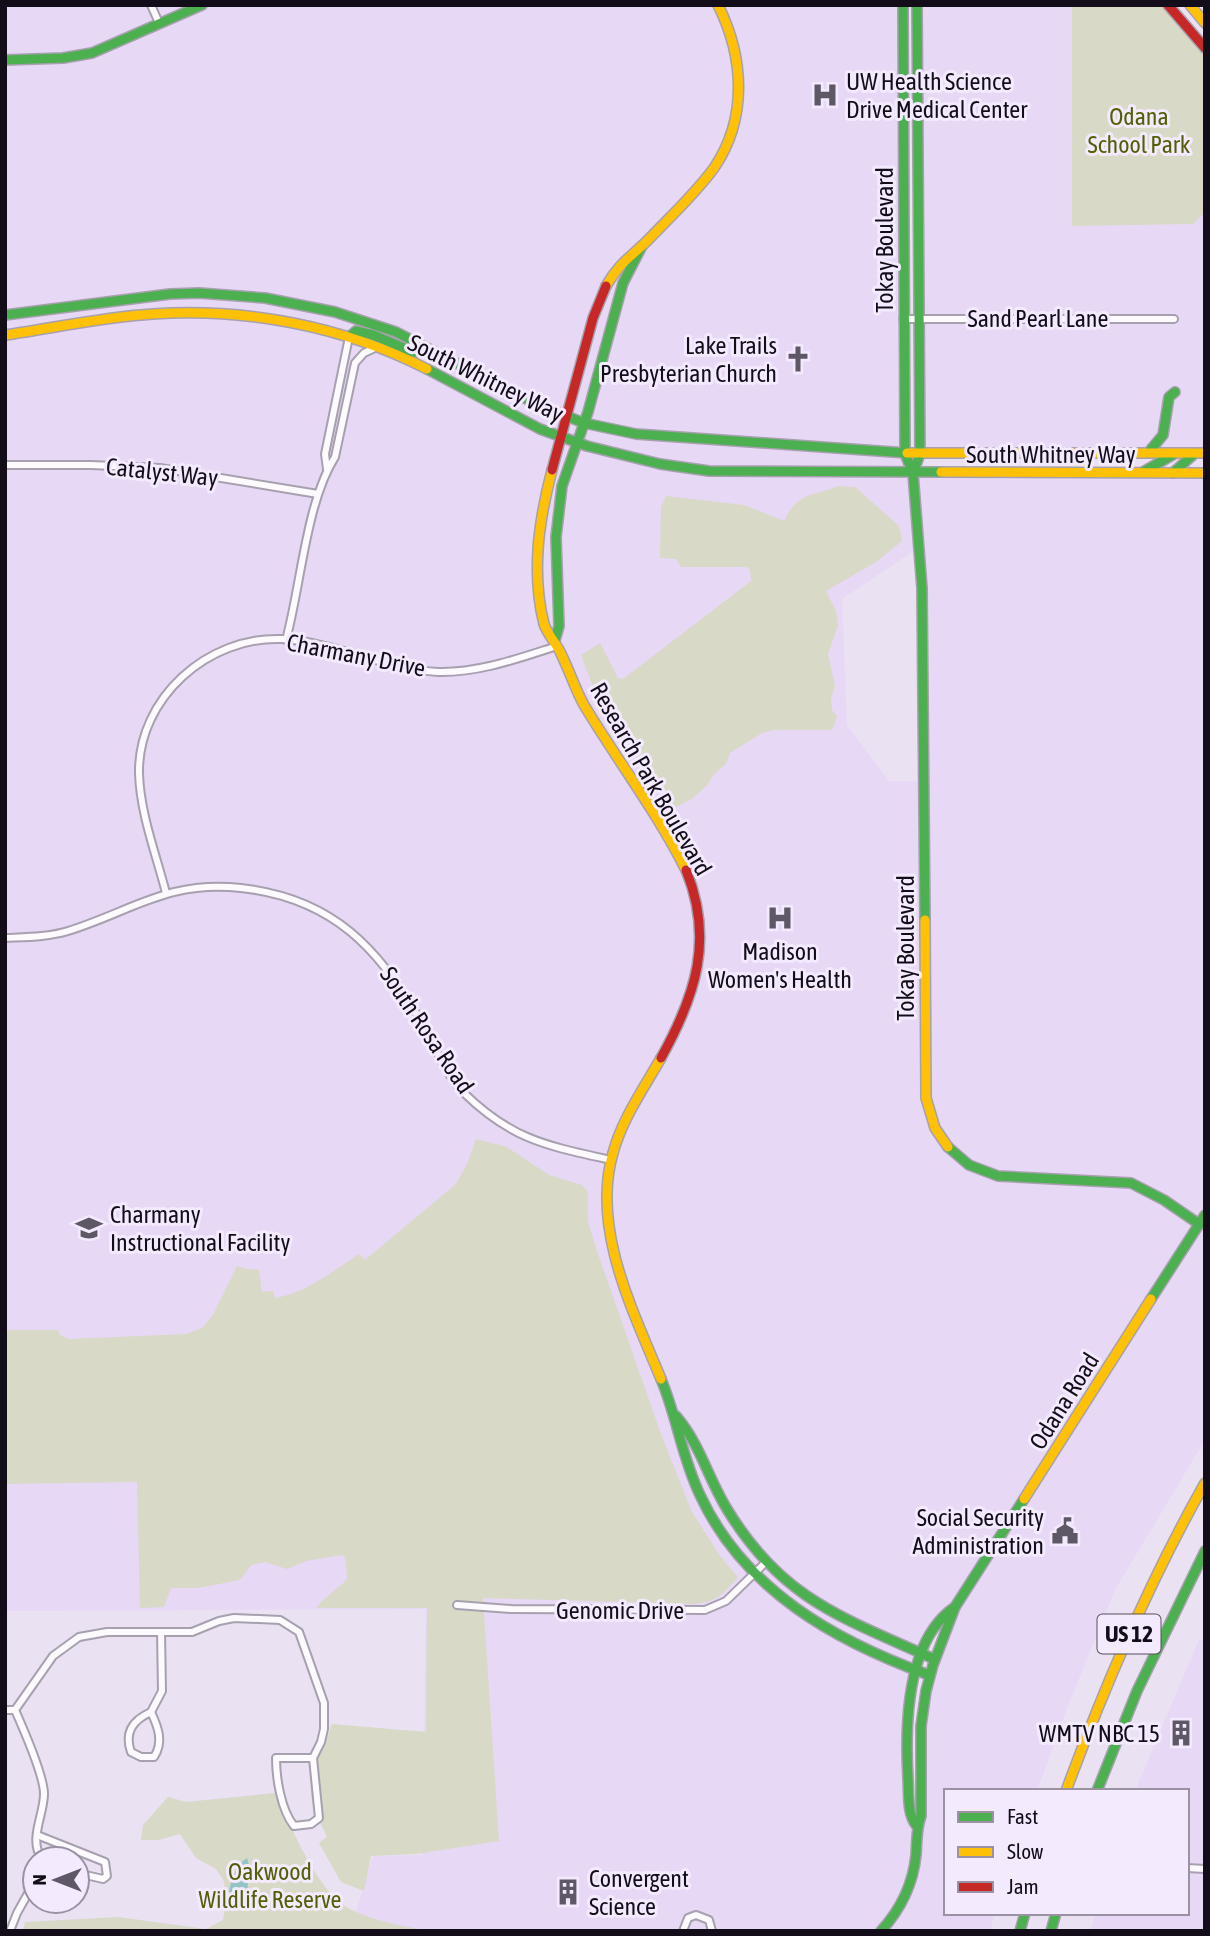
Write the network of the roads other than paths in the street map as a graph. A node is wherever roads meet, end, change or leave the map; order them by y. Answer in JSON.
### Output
{"nodes":[{"id":1,"x":151,"y":5,"type":"edge"},
{"id":2,"x":202,"y":5,"type":"edge"},
{"id":3,"x":718,"y":5,"type":"edge"},
{"id":4,"x":902,"y":5,"type":"edge"},
{"id":5,"x":917,"y":5,"type":"edge"},
{"id":6,"x":1168,"y":5,"type":"edge"},
{"id":7,"x":1190,"y":5,"type":"edge"},
{"id":8,"x":159,"y":23,"type":"junction"},
{"id":9,"x":1205,"y":23,"type":"edge"},
{"id":10,"x":1205,"y":48,"type":"edge"},
{"id":11,"x":5,"y":60,"type":"edge"},
{"id":12,"x":642,"y":246,"type":"junction"},
{"id":13,"x":5,"y":316,"type":"edge"},
{"id":14,"x":918,"y":318,"type":"junction"},
{"id":15,"x":903,"y":319,"type":"junction"},
{"id":16,"x":1174,"y":319,"type":"dead end"},
{"id":17,"x":5,"y":335,"type":"edge"},
{"id":18,"x":349,"y":337,"type":"junction"},
{"id":19,"x":377,"y":347,"type":"junction"},
{"id":20,"x":444,"y":355,"type":"junction"},
{"id":21,"x":1175,"y":392,"type":"dead end"},
{"id":22,"x":568,"y":417,"type":"junction"},
{"id":23,"x":584,"y":423,"type":"junction"},
{"id":24,"x":562,"y":437,"type":"junction"},
{"id":25,"x":577,"y":442,"type":"junction"},
{"id":26,"x":905,"y":453,"type":"junction"},
{"id":27,"x":920,"y":453,"type":"junction"},
{"id":28,"x":1148,"y":453,"type":"junction"},
{"id":29,"x":1175,"y":453,"type":"junction"},
{"id":30,"x":1200,"y":453,"type":"edge"},
{"id":31,"x":5,"y":465,"type":"edge"},
{"id":32,"x":327,"y":469,"type":"junction"},
{"id":33,"x":913,"y":473,"type":"junction"},
{"id":34,"x":1141,"y":473,"type":"junction"},
{"id":35,"x":1173,"y":473,"type":"junction"},
{"id":36,"x":1205,"y":473,"type":"edge"},
{"id":37,"x":318,"y":494,"type":"junction"},
{"id":38,"x":286,"y":640,"type":"junction"},
{"id":39,"x":556,"y":643,"type":"junction"},
{"id":40,"x":166,"y":893,"type":"junction"},
{"id":41,"x":5,"y":938,"type":"edge"},
{"id":42,"x":611,"y":1160,"type":"junction"},
{"id":43,"x":1205,"y":1215,"type":"edge"},
{"id":44,"x":1199,"y":1224,"type":"junction"},
{"id":45,"x":673,"y":1411,"type":"junction"},
{"id":46,"x":1205,"y":1483,"type":"edge"},
{"id":47,"x":1205,"y":1551,"type":"edge"},
{"id":48,"x":766,"y":1562,"type":"junction"},
{"id":49,"x":754,"y":1574,"type":"junction"},
{"id":50,"x":457,"y":1605,"type":"dead end"},
{"id":51,"x":955,"y":1607,"type":"junction"},
{"id":52,"x":161,"y":1632,"type":"junction"},
{"id":53,"x":921,"y":1653,"type":"junction"},
{"id":54,"x":934,"y":1659,"type":"junction"},
{"id":55,"x":915,"y":1670,"type":"junction"},
{"id":56,"x":929,"y":1675,"type":"junction"},
{"id":57,"x":5,"y":1710,"type":"edge"},
{"id":58,"x":15,"y":1710,"type":"junction"},
{"id":59,"x":151,"y":1712,"type":"junction"},
{"id":60,"x":313,"y":1758,"type":"junction"},
{"id":61,"x":1067,"y":1789,"type":"edge"},
{"id":62,"x":1098,"y":1789,"type":"edge"},
{"id":63,"x":916,"y":1825,"type":"junction"},
{"id":64,"x":37,"y":1835,"type":"junction"},
{"id":65,"x":37,"y":1845,"type":"edge"},
{"id":66,"x":62,"y":1845,"type":"edge"},
{"id":67,"x":91,"y":1856,"type":"edge"},
{"id":68,"x":91,"y":1876,"type":"edge"},
{"id":69,"x":21,"y":1906,"type":"edge"},
{"id":70,"x":10,"y":1931,"type":"edge"},
{"id":71,"x":682,"y":1931,"type":"edge"},
{"id":72,"x":712,"y":1931,"type":"edge"},
{"id":73,"x":881,"y":1931,"type":"edge"}],
"edges":[{"from":1,"to":8,"type":"street"},
{"from":2,"to":8,"type":"main road"},
{"from":3,"to":12,"type":"main road"},
{"from":4,"to":15,"type":"main road","name":"Tokay Boulevard"},
{"from":5,"to":14,"type":"main road","name":"Tokay Boulevard"},
{"from":6,"to":10,"type":"main road"},
{"from":7,"to":9,"type":"main road"},
{"from":8,"to":11,"type":"main road"},
{"from":12,"to":22,"type":"main road","name":"Research Park Boulevard"},
{"from":12,"to":23,"type":"main road"},
{"from":13,"to":20,"type":"main road","name":"South Whitney Way"},
{"from":14,"to":15,"type":"street","name":"Sand Pearl Lane"},
{"from":14,"to":16,"type":"street","name":"Sand Pearl Lane"},
{"from":14,"to":27,"type":"main road","name":"Tokay Boulevard"},
{"from":15,"to":26,"type":"main road","name":"Tokay Boulevard"},
{"from":17,"to":18,"type":"main road","name":"South Whitney Way"},
{"from":18,"to":19,"type":"main road","name":"South Whitney Way"},
{"from":18,"to":20,"type":"main road"},
{"from":18,"to":32,"type":"street"},
{"from":19,"to":24,"type":"main road","name":"South Whitney Way"},
{"from":19,"to":32,"type":"street"},
{"from":20,"to":22,"type":"main road","name":"South Whitney Way"},
{"from":21,"to":28,"type":"main road"},
{"from":22,"to":23,"type":"main road","name":"South Whitney Way"},
{"from":22,"to":24,"type":"main road","name":"Research Park Boulevard"},
{"from":23,"to":25,"type":"main road"},
{"from":23,"to":26,"type":"main road","name":"South Whitney Way"},
{"from":24,"to":25,"type":"main road","name":"South Whitney Way"},
{"from":24,"to":39,"type":"main road","name":"Research Park Boulevard"},
{"from":25,"to":33,"type":"main road","name":"South Whitney Way"},
{"from":25,"to":39,"type":"main road"},
{"from":26,"to":27,"type":"main road","name":"South Whitney Way"},
{"from":26,"to":33,"type":"main road","name":"Tokay Boulevard"},
{"from":27,"to":28,"type":"main road","name":"South Whitney Way"},
{"from":27,"to":33,"type":"main road","name":"Tokay Boulevard"},
{"from":28,"to":29,"type":"main road","name":"South Whitney Way"},
{"from":29,"to":30,"type":"main road","name":"South Whitney Way"},
{"from":29,"to":34,"type":"main road"},
{"from":30,"to":35,"type":"main road"},
{"from":31,"to":37,"type":"street","name":"Catalyst Way"},
{"from":32,"to":37,"type":"street"},
{"from":33,"to":34,"type":"main road","name":"South Whitney Way"},
{"from":33,"to":44,"type":"main road","name":"Tokay Boulevard"},
{"from":34,"to":35,"type":"main road","name":"South Whitney Way"},
{"from":35,"to":36,"type":"main road","name":"South Whitney Way"},
{"from":37,"to":38,"type":"street"},
{"from":38,"to":39,"type":"street","name":"Charmany Drive"},
{"from":38,"to":40,"type":"street","name":"Charmany Drive"},
{"from":39,"to":42,"type":"main road","name":"Research Park Boulevard"},
{"from":40,"to":41,"type":"street","name":"South Rosa Road"},
{"from":40,"to":42,"type":"street","name":"South Rosa Road"},
{"from":42,"to":45,"type":"main road","name":"Research Park Boulevard"},
{"from":43,"to":44,"type":"main road","name":"Odana Road"},
{"from":44,"to":51,"type":"main road","name":"Odana Road"},
{"from":45,"to":48,"type":"main road","name":"Research Park Boulevard"},
{"from":45,"to":49,"type":"main road","name":"Research Park Boulevard"},
{"from":46,"to":61,"type":"main road","number":"US 12"},
{"from":47,"to":62,"type":"main road","number":"US 12"},
{"from":48,"to":49,"type":"street","name":"Genomic Drive"},
{"from":48,"to":53,"type":"main road","name":"Research Park Boulevard"},
{"from":49,"to":50,"type":"street","name":"Genomic Drive"},
{"from":49,"to":55,"type":"main road","name":"Research Park Boulevard"},
{"from":51,"to":53,"type":"main road","name":"Odana Road"},
{"from":51,"to":54,"type":"main road","name":"Odana Road"},
{"from":52,"to":58,"type":"street"},
{"from":52,"to":59,"type":"street"},
{"from":52,"to":60,"type":"street"},
{"from":53,"to":54,"type":"main road","name":"Research Park Boulevard"},
{"from":53,"to":55,"type":"main road","name":"Odana Road"},
{"from":54,"to":56,"type":"main road","name":"Odana Road"},
{"from":55,"to":56,"type":"main road","name":"Research Park Boulevard"},
{"from":55,"to":63,"type":"main road","name":"Odana Road"},
{"from":56,"to":63,"type":"main road","name":"Odana Road"},
{"from":57,"to":58,"type":"street"},
{"from":58,"to":64,"type":"street"},
{"from":59,"to":59,"type":"street"},
{"from":60,"to":60,"type":"street"},
{"from":63,"to":73,"type":"main road","name":"Odana Road"},
{"from":64,"to":65,"type":"street"},
{"from":64,"to":66,"type":"street"},
{"from":67,"to":68,"type":"street"},
{"from":69,"to":70,"type":"street"},
{"from":71,"to":72,"type":"street"}]}
